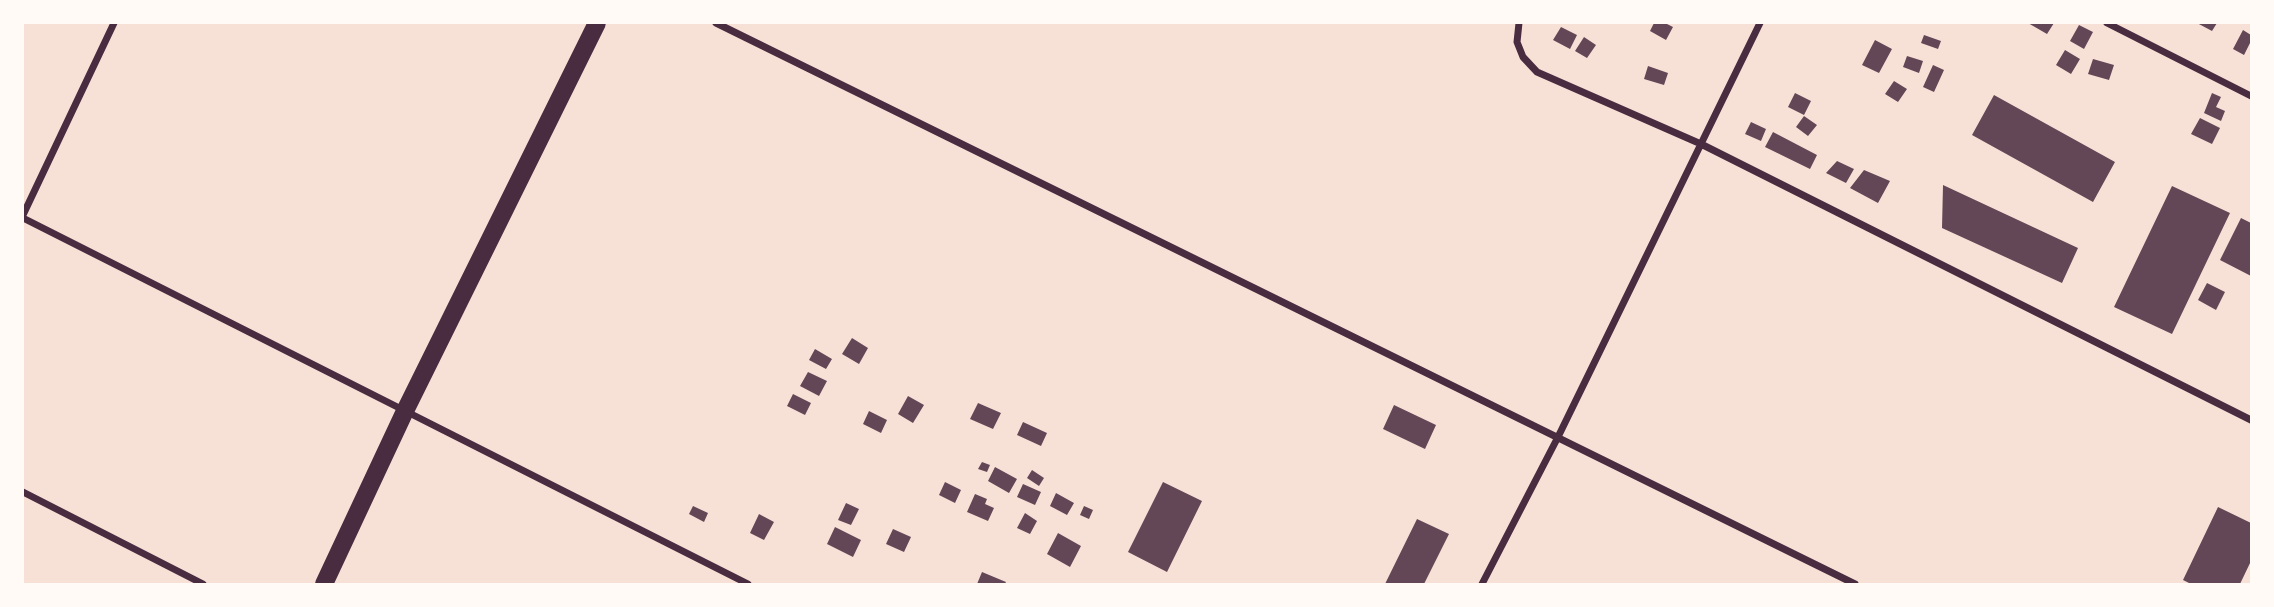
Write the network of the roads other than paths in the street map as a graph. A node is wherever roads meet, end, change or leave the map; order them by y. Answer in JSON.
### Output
{"nodes":[{"id":1,"x":114,"y":23,"type":"edge"},
{"id":2,"x":597,"y":23,"type":"edge"},
{"id":3,"x":716,"y":23,"type":"edge"},
{"id":4,"x":1519,"y":23,"type":"edge"},
{"id":5,"x":1760,"y":23,"type":"edge"},
{"id":6,"x":2107,"y":23,"type":"edge"},
{"id":7,"x":2251,"y":96,"type":"edge"},
{"id":8,"x":1701,"y":144,"type":"junction"},
{"id":9,"x":23,"y":216,"type":"edge"},
{"id":10,"x":405,"y":411,"type":"junction"},
{"id":11,"x":2251,"y":420,"type":"edge"},
{"id":12,"x":1558,"y":437,"type":"junction"},
{"id":13,"x":23,"y":492,"type":"edge"},
{"id":14,"x":203,"y":584,"type":"edge"},
{"id":15,"x":324,"y":584,"type":"edge"},
{"id":16,"x":748,"y":584,"type":"edge"},
{"id":17,"x":1482,"y":584,"type":"edge"},
{"id":18,"x":1855,"y":584,"type":"edge"}],
"edges":[{"from":1,"to":9,"type":"street"},
{"from":2,"to":10,"type":"main road"},
{"from":3,"to":12,"type":"street"},
{"from":4,"to":8,"type":"street"},
{"from":5,"to":8,"type":"street"},
{"from":6,"to":7,"type":"street"},
{"from":8,"to":11,"type":"street"},
{"from":8,"to":12,"type":"street"},
{"from":9,"to":10,"type":"street"},
{"from":10,"to":15,"type":"main road"},
{"from":10,"to":16,"type":"street"},
{"from":12,"to":17,"type":"street"},
{"from":12,"to":18,"type":"street"},
{"from":13,"to":14,"type":"street"}]}
